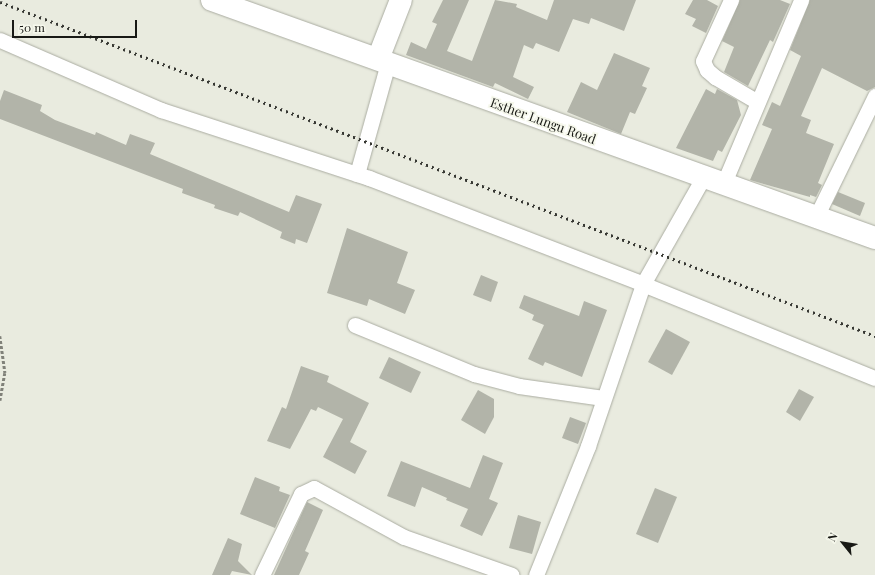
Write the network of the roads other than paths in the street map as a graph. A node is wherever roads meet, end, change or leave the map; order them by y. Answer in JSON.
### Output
{"nodes":[{"id":1,"x":212,"y":0,"type":"edge"},
{"id":2,"x":401,"y":0,"type":"edge"},
{"id":3,"x":731,"y":0,"type":"edge"},
{"id":4,"x":801,"y":0,"type":"edge"},
{"id":5,"x":0,"y":40,"type":"edge"},
{"id":6,"x":383,"y":61,"type":"junction"},
{"id":7,"x":875,"y":96,"type":"edge"},
{"id":8,"x":756,"y":101,"type":"junction"},
{"id":9,"x":357,"y":174,"type":"junction"},
{"id":10,"x":703,"y":178,"type":"junction"},
{"id":11,"x":723,"y":185,"type":"junction"},
{"id":12,"x":816,"y":218,"type":"junction"},
{"id":13,"x":875,"y":238,"type":"edge"},
{"id":14,"x":643,"y":284,"type":"junction"},
{"id":15,"x":355,"y":325,"type":"dead end"},
{"id":16,"x":875,"y":378,"type":"edge"},
{"id":17,"x":603,"y":398,"type":"junction"},
{"id":18,"x":262,"y":575,"type":"edge"},
{"id":19,"x":512,"y":575,"type":"edge"},
{"id":20,"x":536,"y":575,"type":"edge"}],
"edges":[{"from":1,"to":6,"type":"street","name":"Esther Lungu Road"},
{"from":2,"to":6,"type":"street"},
{"from":3,"to":8,"type":"street"},
{"from":4,"to":8,"type":"street"},
{"from":5,"to":9,"type":"street"},
{"from":6,"to":9,"type":"street"},
{"from":6,"to":10,"type":"street","name":"Esther Lungu Road"},
{"from":7,"to":12,"type":"street"},
{"from":8,"to":11,"type":"street"},
{"from":9,"to":14,"type":"street"},
{"from":10,"to":11,"type":"street","name":"Esther Lungu Road"},
{"from":10,"to":14,"type":"street"},
{"from":11,"to":12,"type":"street","name":"Esther Lungu Road"},
{"from":12,"to":13,"type":"street","name":"Esther Lungu Road"},
{"from":14,"to":16,"type":"street"},
{"from":14,"to":17,"type":"street"},
{"from":15,"to":17,"type":"street"},
{"from":17,"to":20,"type":"street"},
{"from":18,"to":19,"type":"street"}]}
